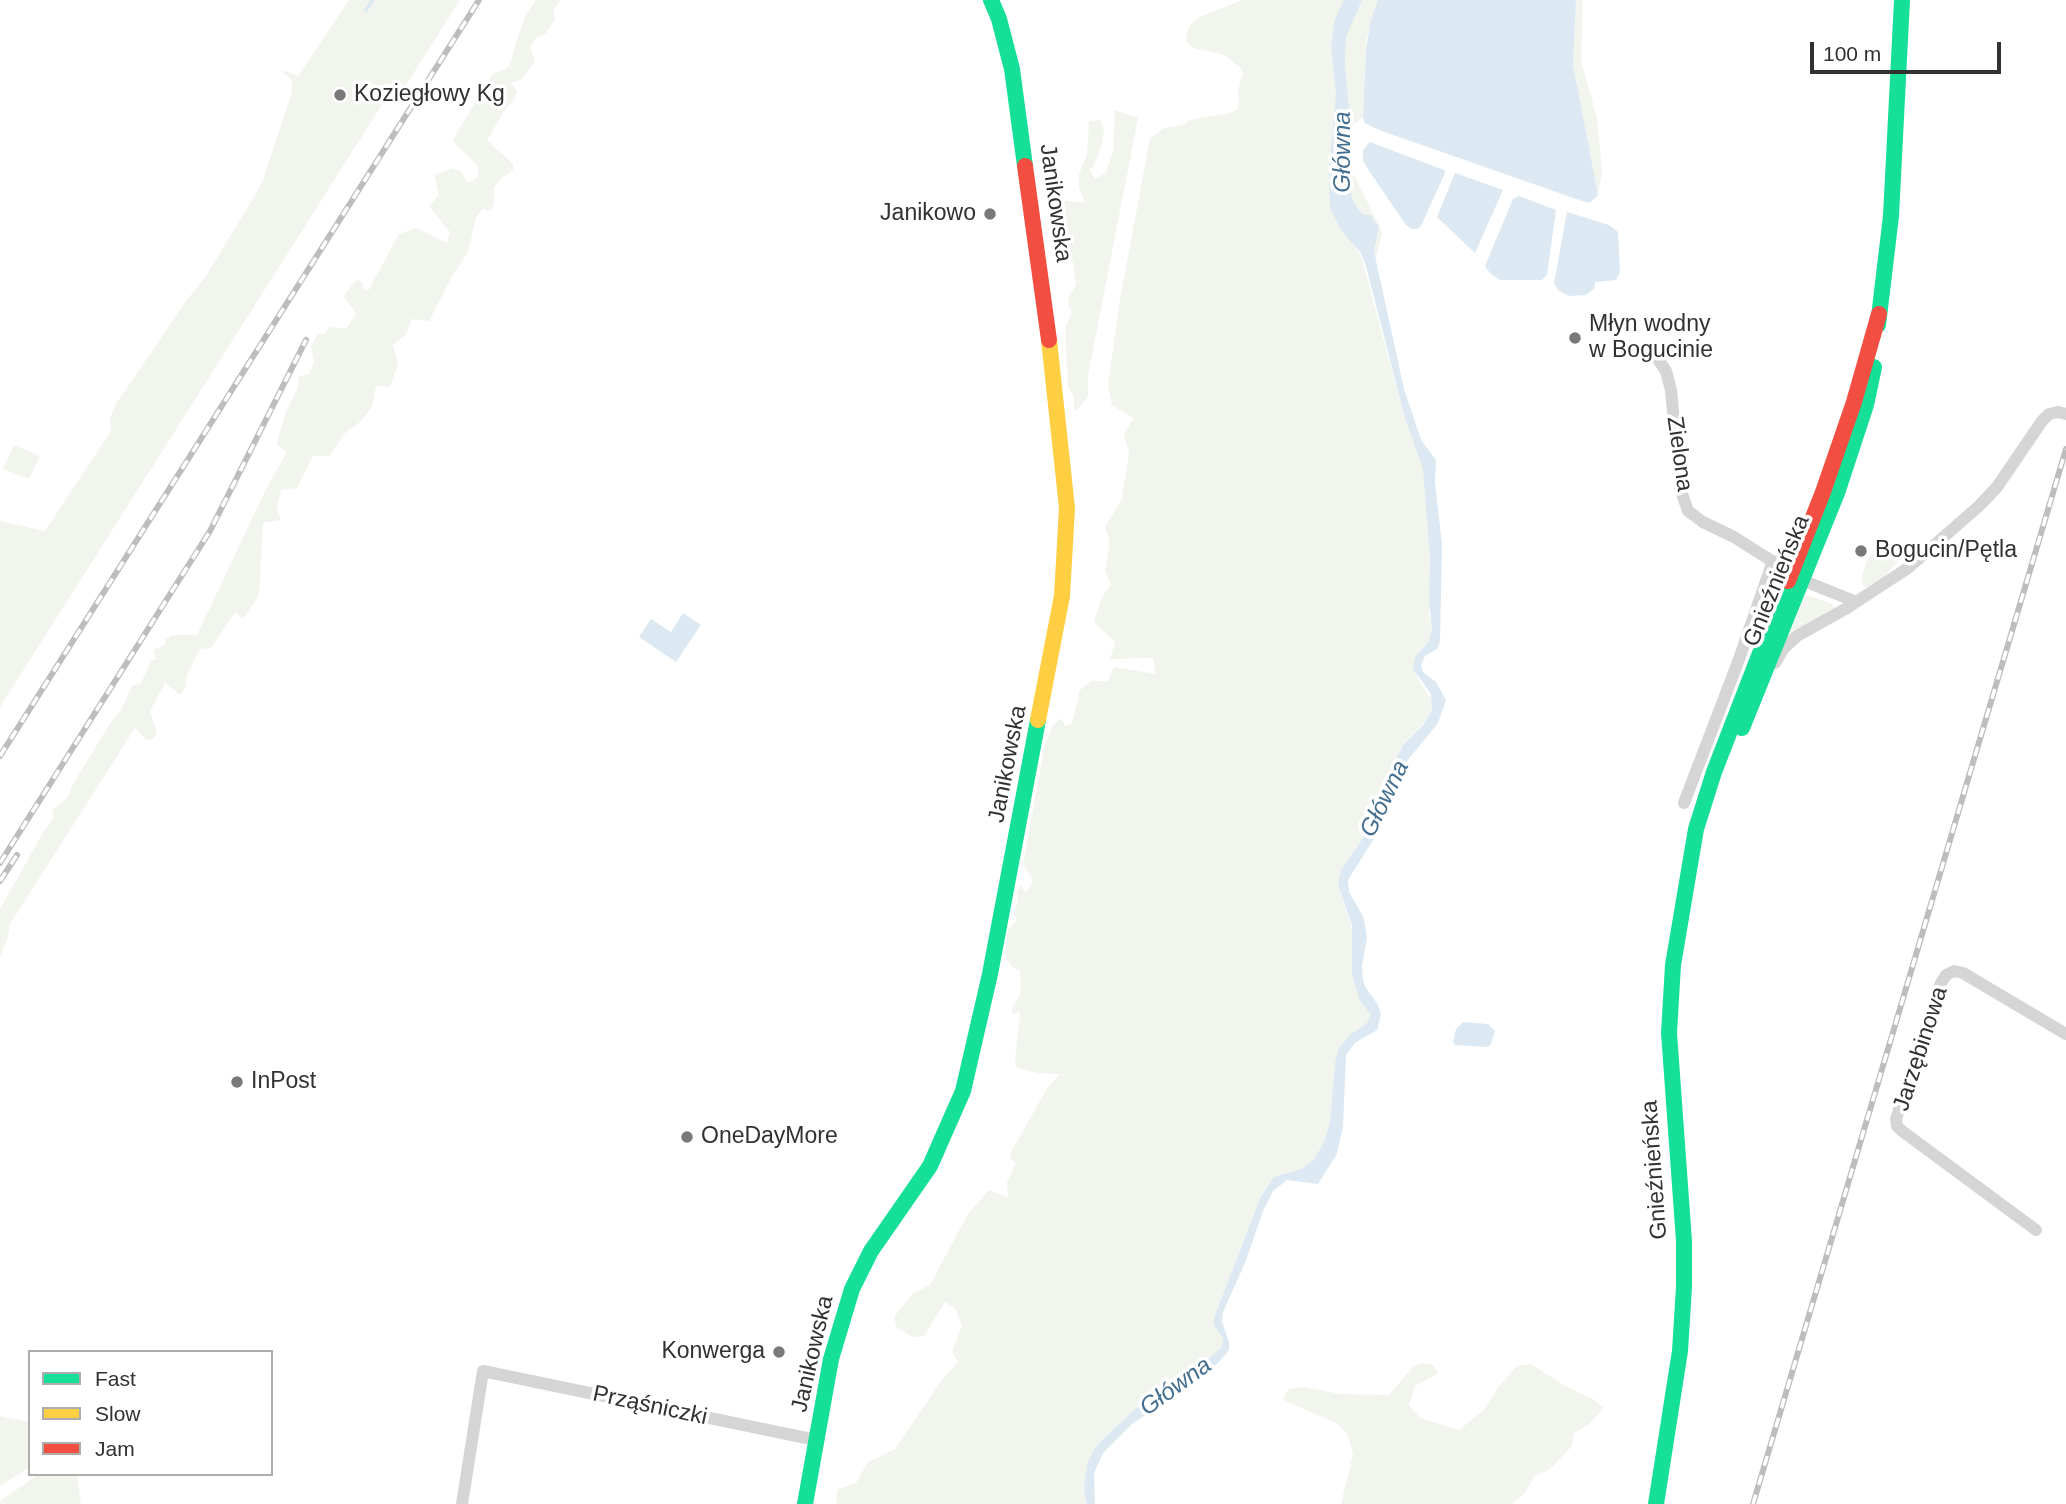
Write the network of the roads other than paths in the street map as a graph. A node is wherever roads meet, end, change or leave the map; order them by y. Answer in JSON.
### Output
{"nodes":[{"id":1,"x":991,"y":0,"type":"edge"},
{"id":2,"x":1902,"y":0,"type":"edge"},
{"id":3,"x":1653,"y":352,"type":"dead end"},
{"id":4,"x":2066,"y":414,"type":"edge"},
{"id":5,"x":1773,"y":561,"type":"junction"},
{"id":6,"x":1797,"y":577,"type":"junction"},
{"id":7,"x":1854,"y":601,"type":"junction"},
{"id":8,"x":1760,"y":687,"type":"junction"},
{"id":9,"x":1684,"y":803,"type":"dead end"},
{"id":10,"x":1692,"y":858,"type":"junction"},
{"id":11,"x":2066,"y":1034,"type":"edge"},
{"id":12,"x":2036,"y":1230,"type":"dead end"},
{"id":13,"x":816,"y":1440,"type":"junction"},
{"id":14,"x":462,"y":1504,"type":"edge"},
{"id":15,"x":805,"y":1504,"type":"edge"},
{"id":16,"x":1653,"y":1504,"type":"edge"}],
"edges":[{"from":1,"to":13,"type":"main road","name":"Janikowska"},
{"from":2,"to":6,"type":"main road","name":"Gnieźnieńska"},
{"from":3,"to":5,"type":"street","name":"Zielona"},
{"from":4,"to":7,"type":"street"},
{"from":5,"to":6,"type":"street","name":"Zielona"},
{"from":5,"to":9,"type":"street"},
{"from":6,"to":7,"type":"street","name":"Zielona"},
{"from":6,"to":8,"type":"main road","name":"Gnieźnieńska"},
{"from":6,"to":10,"type":"main road","name":"Gnieźnieńska"},
{"from":7,"to":8,"type":"street"},
{"from":8,"to":10,"type":"main road","name":"Gnieźnieńska"},
{"from":10,"to":16,"type":"main road","name":"Gnieźnieńska"},
{"from":11,"to":12,"type":"street","name":"Jarzębinowa"},
{"from":13,"to":14,"type":"street","name":"Prząśniczki"},
{"from":13,"to":15,"type":"main road","name":"Janikowska"}]}
